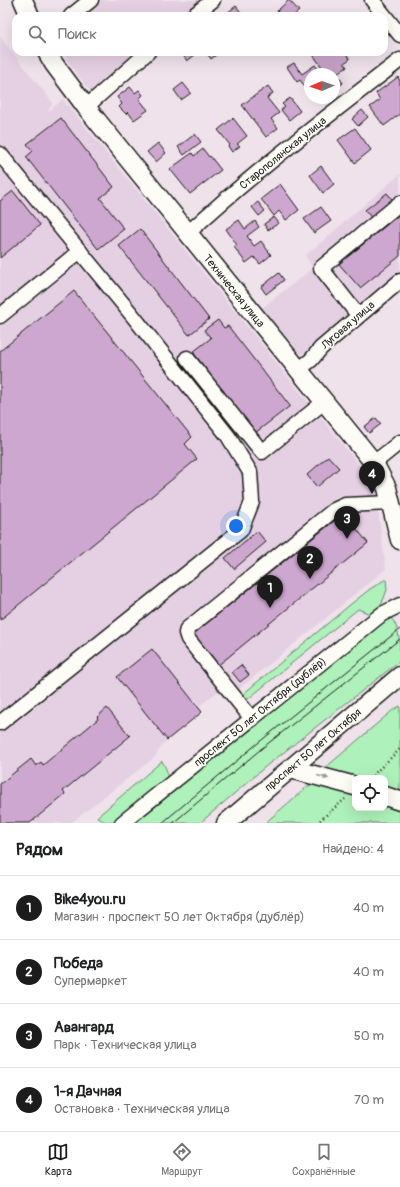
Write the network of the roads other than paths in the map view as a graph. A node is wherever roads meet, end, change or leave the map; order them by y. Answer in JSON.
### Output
{"nodes":[{"id":1,"x":23,"y":0,"type":"edge"},
{"id":2,"x":91,"y":0,"type":"edge"},
{"id":3,"x":213,"y":0,"type":"edge"},
{"id":4,"x":372,"y":0,"type":"edge"},
{"id":5,"x":28,"y":12,"type":"edge"},
{"id":6,"x":76,"y":12,"type":"edge"},
{"id":7,"x":198,"y":12,"type":"edge"},
{"id":8,"x":382,"y":12,"type":"edge"},
{"id":9,"x":388,"y":20,"type":"edge"},
{"id":10,"x":400,"y":35,"type":"edge"},
{"id":11,"x":49,"y":56,"type":"edge"},
{"id":12,"x":143,"y":56,"type":"edge"},
{"id":13,"x":400,"y":60,"type":"edge"},
{"id":14,"x":86,"y":107,"type":"junction"},
{"id":15,"x":0,"y":154,"type":"edge"},
{"id":16,"x":400,"y":203,"type":"edge"},
{"id":17,"x":188,"y":233,"type":"junction"},
{"id":18,"x":80,"y":251,"type":"junction"},
{"id":19,"x":400,"y":281,"type":"edge"},
{"id":20,"x":0,"y":316,"type":"edge"},
{"id":21,"x":358,"y":316,"type":"junction"},
{"id":22,"x":187,"y":358,"type":"dead end"},
{"id":23,"x":298,"y":370,"type":"junction"},
{"id":24,"x":324,"y":402,"type":"junction"},
{"id":25,"x":400,"y":442,"type":"edge"},
{"id":26,"x":374,"y":463,"type":"junction"},
{"id":27,"x":391,"y":503,"type":"junction"},
{"id":28,"x":400,"y":540,"type":"edge"},
{"id":29,"x":400,"y":604,"type":"edge"},
{"id":30,"x":400,"y":676,"type":"edge"},
{"id":31,"x":252,"y":719,"type":"junction"},
{"id":32,"x":0,"y":723,"type":"edge"},
{"id":33,"x":291,"y":769,"type":"junction"},
{"id":34,"x":352,"y":791,"type":"edge"},
{"id":35,"x":388,"y":797,"type":"edge"},
{"id":36,"x":400,"y":801,"type":"edge"},
{"id":37,"x":122,"y":823,"type":"edge"},
{"id":38,"x":226,"y":823,"type":"edge"}],
"edges":[{"from":1,"to":5,"type":"main road"},
{"from":2,"to":6,"type":"street"},
{"from":3,"to":7,"type":"street"},
{"from":4,"to":8,"type":"street"},
{"from":9,"to":10,"type":"street"},
{"from":11,"to":14,"type":"main road","name":"Техническая улица"},
{"from":12,"to":14,"type":"street"},
{"from":13,"to":17,"type":"street","name":"Старополянская улица"},
{"from":14,"to":17,"type":"main road","name":"Техническая улица"},
{"from":15,"to":18,"type":"street"},
{"from":16,"to":21,"type":"street"},
{"from":17,"to":23,"type":"main road","name":"Техническая улица"},
{"from":18,"to":20,"type":"street"},
{"from":18,"to":32,"type":"street"},
{"from":19,"to":21,"type":"street","name":"Луговая улица"},
{"from":21,"to":23,"type":"street","name":"Луговая улица"},
{"from":22,"to":24,"type":"street"},
{"from":23,"to":24,"type":"main road","name":"Техническая улица"},
{"from":24,"to":26,"type":"main road","name":"Техническая улица"},
{"from":25,"to":26,"type":"street"},
{"from":26,"to":27,"type":"main road","name":"Техническая улица"},
{"from":27,"to":28,"type":"main road","name":"Техническая улица"},
{"from":27,"to":31,"type":"street"},
{"from":29,"to":31,"type":"street","name":"проспект 50 лет Октября (дублёр)"},
{"from":30,"to":33,"type":"main road","name":"проспект 50 лет Октября"},
{"from":31,"to":37,"type":"street","name":"проспект 50 лет Октября (дублёр)"},
{"from":33,"to":34,"type":"main road","one_way":true},
{"from":33,"to":38,"type":"main road","name":"проспект 50 лет Октября"},
{"from":35,"to":36,"type":"main road"}]}
